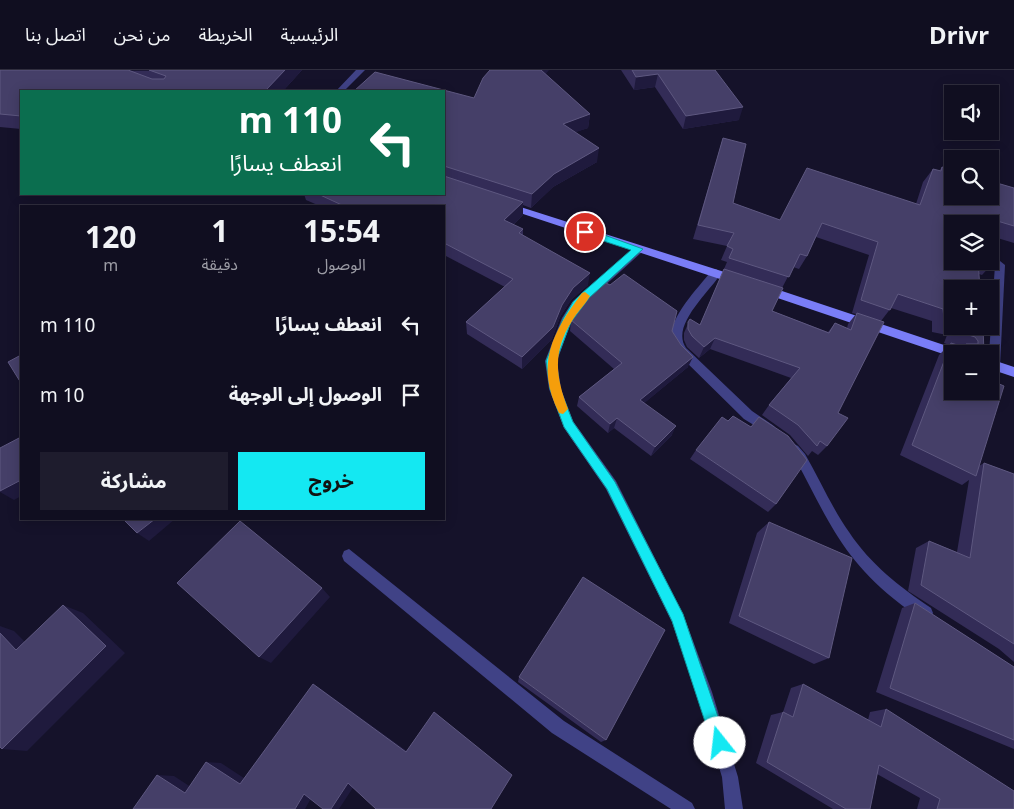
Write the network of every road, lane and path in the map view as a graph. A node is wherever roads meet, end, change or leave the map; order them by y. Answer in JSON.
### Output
{"nodes":[{"id":1,"x":361,"y":70,"type":"edge"},
{"id":2,"x":341,"y":90,"type":"edge"},
{"id":3,"x":499,"y":203,"type":"edge"},
{"id":4,"x":638,"y":249,"type":"junction"},
{"id":5,"x":1000,"y":265,"type":"dead end"},
{"id":6,"x":716,"y":273,"type":"junction"},
{"id":7,"x":994,"y":345,"type":"edge"},
{"id":8,"x":944,"y":349,"type":"edge"},
{"id":9,"x":999,"y":367,"type":"edge"},
{"id":10,"x":1014,"y":372,"type":"edge"},
{"id":11,"x":349,"y":556,"type":"dead end"},
{"id":12,"x":938,"y":621,"type":"edge"},
{"id":13,"x":686,"y":809,"type":"edge"},
{"id":14,"x":734,"y":809,"type":"edge"}],
"edges":[{"from":1,"to":2,"type":"street"},
{"from":3,"to":4,"type":"main road"},
{"from":4,"to":6,"type":"main road"},
{"from":4,"to":14,"type":"street"},
{"from":5,"to":7,"type":"street"},
{"from":6,"to":8,"type":"main road"},
{"from":6,"to":12,"type":"street"},
{"from":9,"to":10,"type":"main road"},
{"from":11,"to":13,"type":"street"}]}
